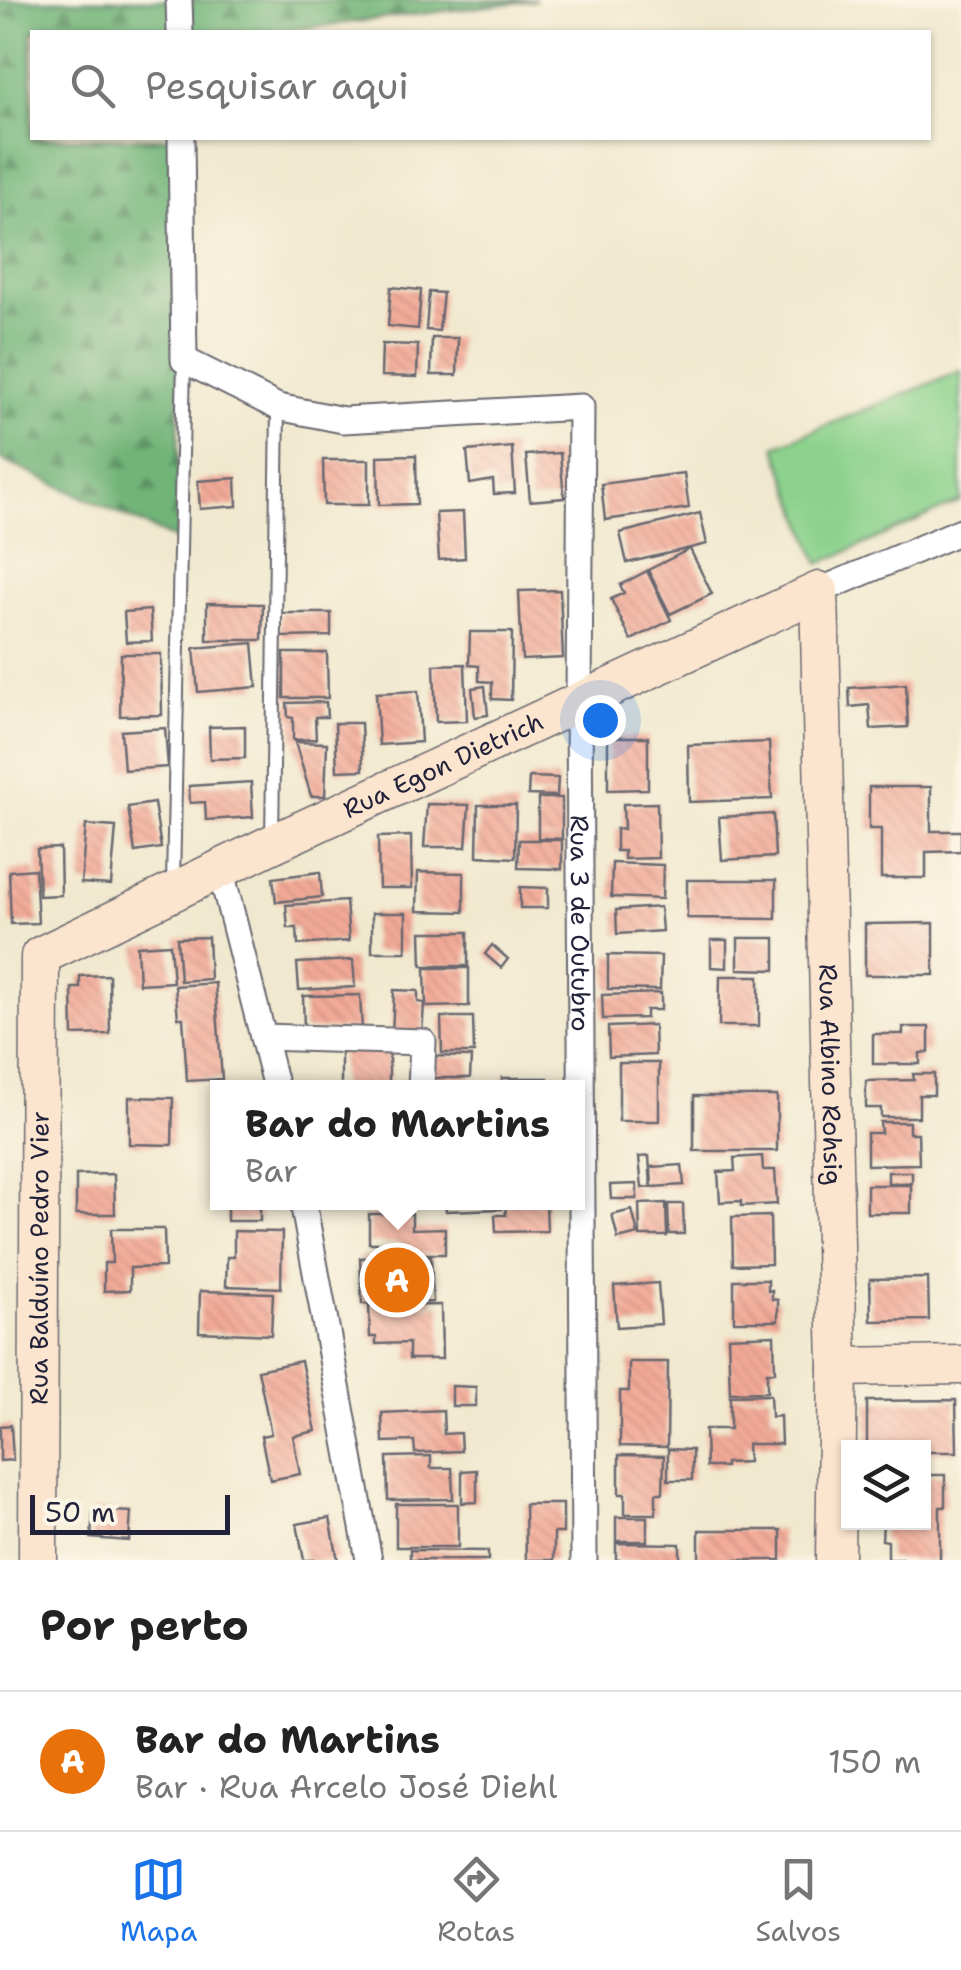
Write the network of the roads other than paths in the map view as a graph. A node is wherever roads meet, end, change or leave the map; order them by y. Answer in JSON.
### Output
{"nodes":[{"id":1,"x":180,"y":0,"type":"edge"},
{"id":2,"x":180,"y":30,"type":"edge"},
{"id":3,"x":181,"y":140,"type":"edge"},
{"id":4,"x":184,"y":360,"type":"junction"},
{"id":5,"x":278,"y":407,"type":"junction"},
{"id":6,"x":961,"y":530,"type":"edge"},
{"id":7,"x":819,"y":590,"type":"junction"},
{"id":8,"x":579,"y":700,"type":"junction"},
{"id":9,"x":272,"y":844,"type":"junction"},
{"id":10,"x":220,"y":868,"type":"junction"},
{"id":11,"x":173,"y":891,"type":"junction"},
{"id":12,"x":40,"y":956,"type":"joint"},
{"id":13,"x":263,"y":1037,"type":"junction"},
{"id":14,"x":274,"y":1080,"type":"edge"},
{"id":15,"x":422,"y":1080,"type":"edge"},
{"id":16,"x":581,"y":1080,"type":"edge"},
{"id":17,"x":304,"y":1210,"type":"edge"},
{"id":18,"x":582,"y":1210,"type":"edge"},
{"id":19,"x":961,"y":1366,"type":"edge"},
{"id":20,"x":838,"y":1367,"type":"junction"},
{"id":21,"x":38,"y":1560,"type":"edge"},
{"id":22,"x":368,"y":1560,"type":"edge"},
{"id":23,"x":584,"y":1560,"type":"edge"},
{"id":24,"x":835,"y":1560,"type":"edge"}],
"edges":[{"from":1,"to":2,"type":"street"},
{"from":3,"to":4,"type":"street"},
{"from":4,"to":5,"type":"street"},
{"from":4,"to":11,"type":"lane"},
{"from":5,"to":8,"type":"street","name":"Rua 3 de Outubro"},
{"from":5,"to":9,"type":"lane"},
{"from":6,"to":7,"type":"street","name":"Rua Egon Dietrich"},
{"from":7,"to":8,"type":"street","name":"Rua Egon Dietrich"},
{"from":7,"to":20,"type":"street","name":"Rua Albino Rohsig"},
{"from":8,"to":9,"type":"street","name":"Rua Egon Dietrich"},
{"from":8,"to":16,"type":"street","name":"Rua 3 de Outubro"},
{"from":9,"to":10,"type":"street","name":"Rua Egon Dietrich"},
{"from":10,"to":11,"type":"street","name":"Rua Egon Dietrich"},
{"from":10,"to":13,"type":"street"},
{"from":11,"to":12,"type":"street","name":"Rua Egon Dietrich"},
{"from":12,"to":21,"type":"street","name":"Rua Balduíno Pedro Vier"},
{"from":13,"to":14,"type":"street"},
{"from":13,"to":15,"type":"street"},
{"from":17,"to":22,"type":"street"},
{"from":18,"to":23,"type":"street","name":"Rua 3 de Outubro"},
{"from":19,"to":20,"type":"street"},
{"from":20,"to":24,"type":"street","name":"Rua Albino Rohsig"}]}
